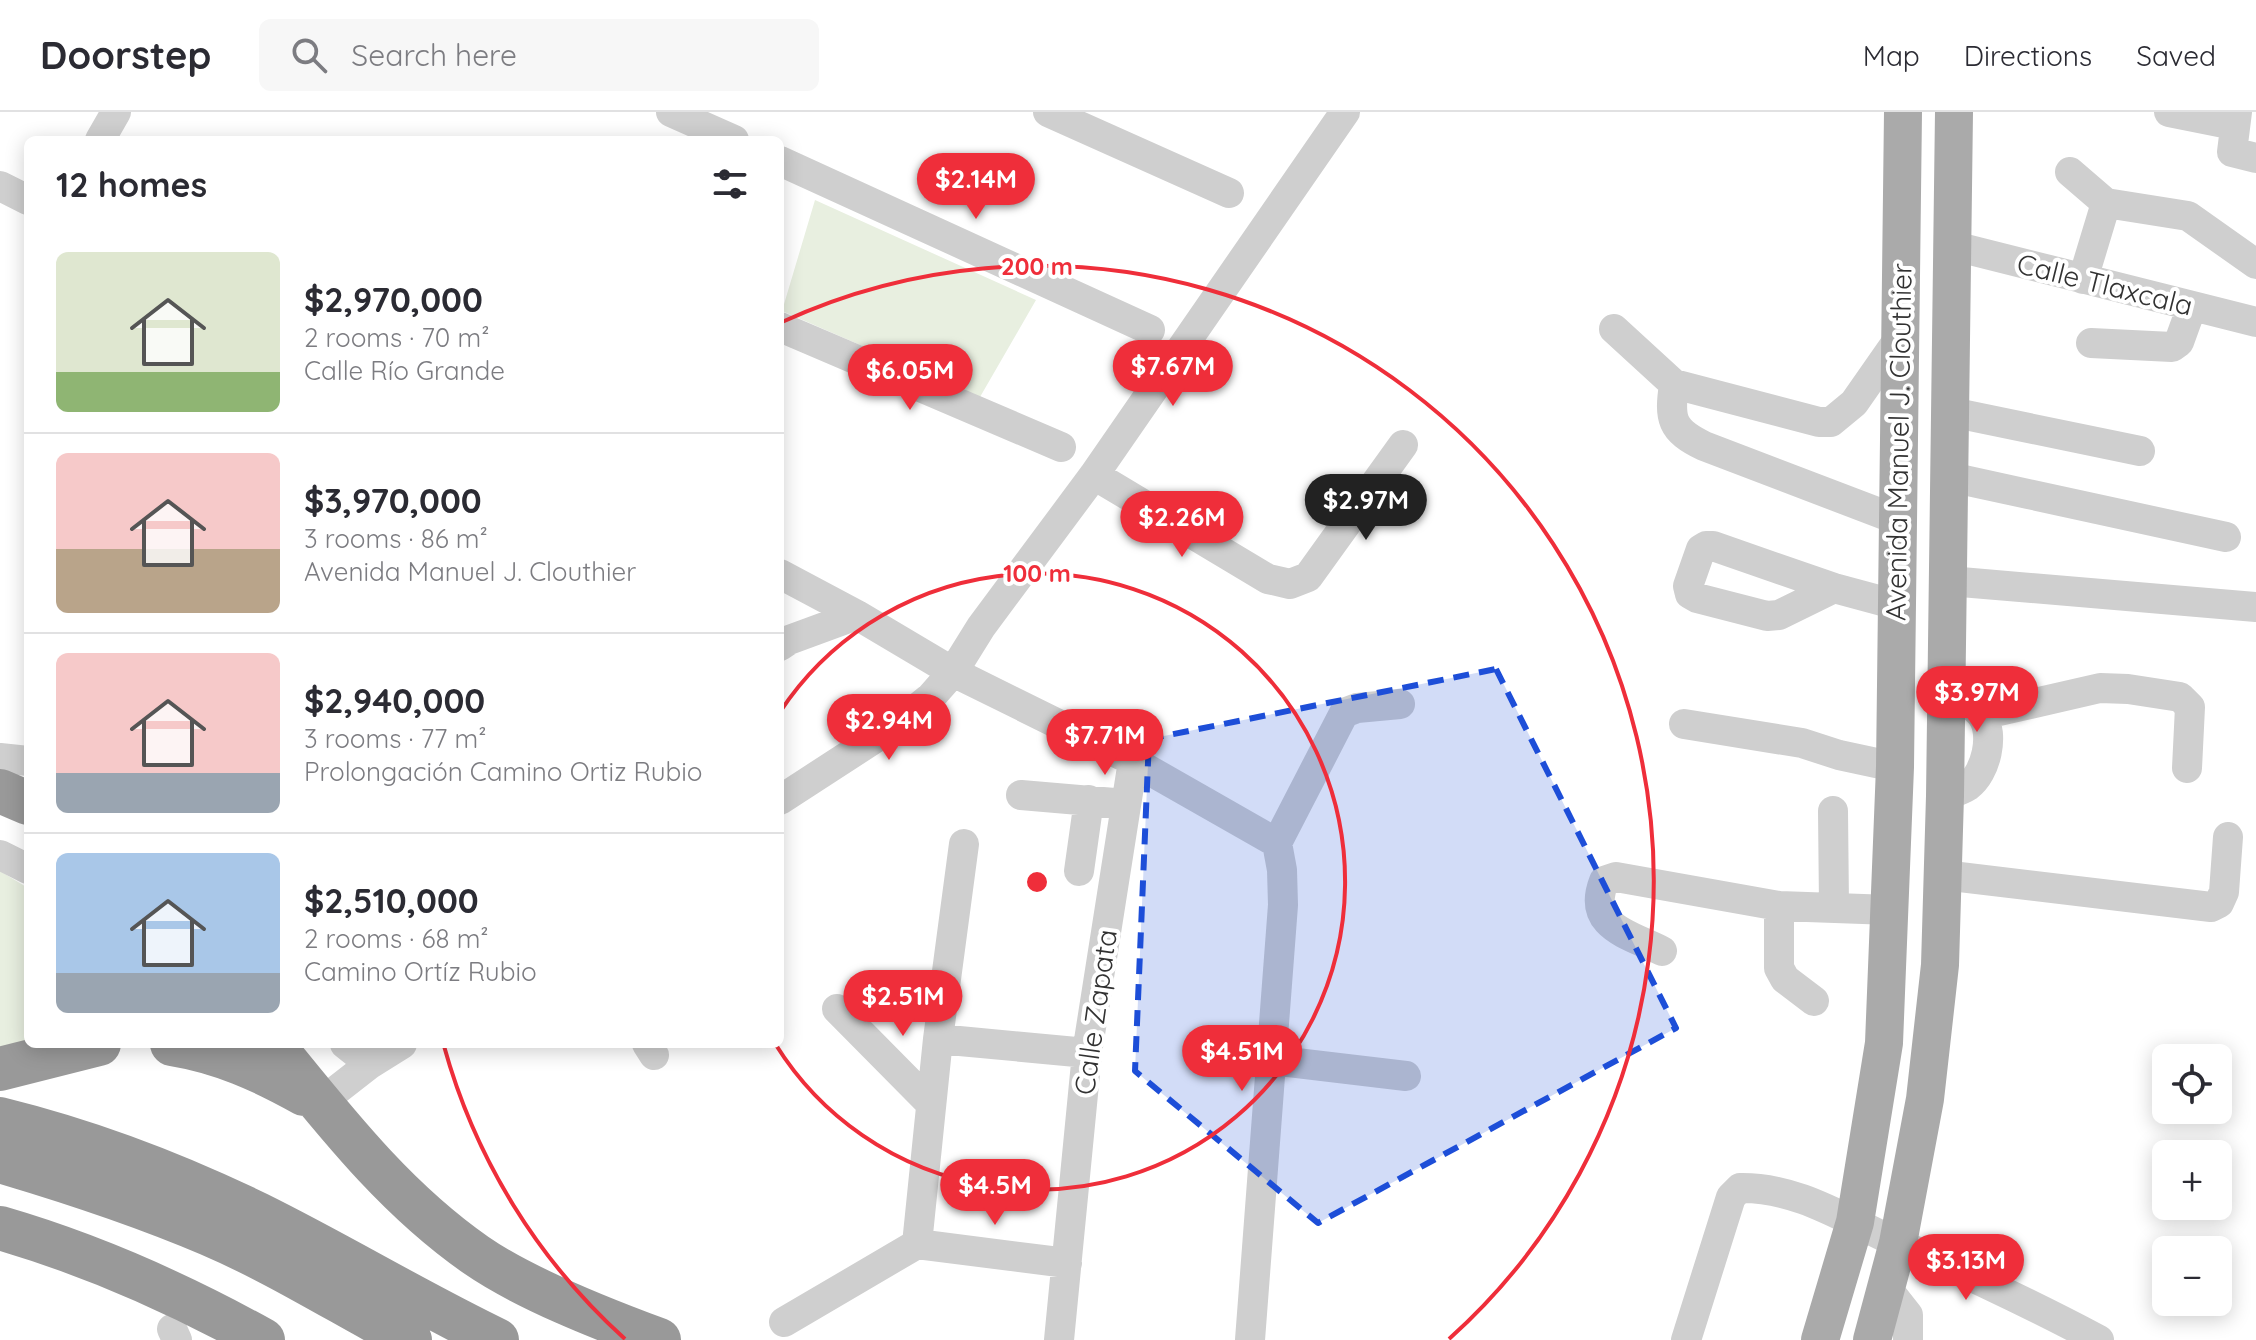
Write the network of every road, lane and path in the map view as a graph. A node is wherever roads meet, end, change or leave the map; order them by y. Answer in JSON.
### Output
{"nodes":[{"id":1,"x":116,"y":112,"type":"edge"},
{"id":2,"x":1048,"y":112,"type":"edge"},
{"id":3,"x":1345,"y":112,"type":"edge"},
{"id":4,"x":1903,"y":112,"type":"edge"},
{"id":5,"x":1954,"y":112,"type":"edge"},
{"id":6,"x":2169,"y":112,"type":"edge"},
{"id":7,"x":2236,"y":118,"type":"edge"},
{"id":8,"x":690,"y":122,"type":"edge"},
{"id":9,"x":102,"y":136,"type":"edge"},
{"id":10,"x":724,"y":136,"type":"edge"},
{"id":11,"x":2256,"y":158,"type":"edge"},
{"id":12,"x":784,"y":163,"type":"edge"},
{"id":13,"x":2070,"y":172,"type":"dead end"},
{"id":14,"x":0,"y":186,"type":"edge"},
{"id":15,"x":1229,"y":193,"type":"dead end"},
{"id":16,"x":24,"y":198,"type":"edge"},
{"id":17,"x":2106,"y":203,"type":"junction"},
{"id":18,"x":1954,"y":246,"type":"junction"},
{"id":19,"x":2256,"y":264,"type":"edge"},
{"id":20,"x":2083,"y":279,"type":"junction"},
{"id":21,"x":2192,"y":306,"type":"junction"},
{"id":22,"x":2256,"y":322,"type":"edge"},
{"id":23,"x":784,"y":329,"type":"edge"},
{"id":24,"x":1614,"y":329,"type":"dead end"},
{"id":25,"x":1150,"y":330,"type":"dead end"},
{"id":26,"x":1898,"y":340,"type":"junction"},
{"id":27,"x":2091,"y":343,"type":"dead end"},
{"id":28,"x":1674,"y":384,"type":"junction"},
{"id":29,"x":1951,"y":412,"type":"junction"},
{"id":30,"x":1403,"y":445,"type":"dead end"},
{"id":31,"x":1061,"y":447,"type":"dead end"},
{"id":32,"x":2140,"y":451,"type":"dead end"},
{"id":33,"x":1094,"y":475,"type":"junction"},
{"id":34,"x":1950,"y":477,"type":"junction"},
{"id":35,"x":1898,"y":520,"type":"junction"},
{"id":36,"x":2226,"y":537,"type":"dead end"},
{"id":37,"x":784,"y":576,"type":"edge"},
{"id":38,"x":1949,"y":581,"type":"junction"},
{"id":39,"x":1834,"y":588,"type":"dead end"},
{"id":40,"x":1897,"y":605,"type":"junction"},
{"id":41,"x":2256,"y":607,"type":"edge"},
{"id":42,"x":857,"y":615,"type":"junction"},
{"id":43,"x":784,"y":640,"type":"edge"},
{"id":44,"x":953,"y":672,"type":"junction"},
{"id":45,"x":1947,"y":689,"type":"junction"},
{"id":46,"x":1400,"y":704,"type":"dead end"},
{"id":47,"x":1982,"y":715,"type":"junction"},
{"id":48,"x":1684,"y":724,"type":"dead end"},
{"id":49,"x":0,"y":758,"type":"edge"},
{"id":50,"x":24,"y":761,"type":"edge"},
{"id":51,"x":1133,"y":761,"type":"junction"},
{"id":52,"x":1895,"y":767,"type":"junction"},
{"id":53,"x":2187,"y":768,"type":"dead end"},
{"id":54,"x":0,"y":791,"type":"edge"},
{"id":55,"x":1021,"y":795,"type":"dead end"},
{"id":56,"x":1945,"y":796,"type":"junction"},
{"id":57,"x":784,"y":797,"type":"edge"},
{"id":58,"x":1089,"y":800,"type":"junction"},
{"id":59,"x":24,"y":801,"type":"edge"},
{"id":60,"x":1126,"y":804,"type":"junction"},
{"id":61,"x":1833,"y":811,"type":"dead end"},
{"id":62,"x":2228,"y":837,"type":"dead end"},
{"id":63,"x":1277,"y":843,"type":"junction"},
{"id":64,"x":964,"y":844,"type":"dead end"},
{"id":65,"x":0,"y":855,"type":"edge"},
{"id":66,"x":24,"y":867,"type":"edge"},
{"id":67,"x":1079,"y":871,"type":"dead end"},
{"id":68,"x":1943,"y":875,"type":"junction"},
{"id":69,"x":1779,"y":906,"type":"junction"},
{"id":70,"x":1834,"y":906,"type":"junction"},
{"id":71,"x":1891,"y":910,"type":"junction"},
{"id":72,"x":1662,"y":951,"type":"dead end"},
{"id":73,"x":1814,"y":1001,"type":"dead end"},
{"id":74,"x":837,"y":1009,"type":"dead end"},
{"id":75,"x":938,"y":1039,"type":"junction"},
{"id":76,"x":83,"y":1048,"type":"edge"},
{"id":77,"x":190,"y":1048,"type":"edge"},
{"id":78,"x":350,"y":1048,"type":"edge"},
{"id":79,"x":396,"y":1048,"type":"edge"},
{"id":80,"x":259,"y":1053,"type":"edge"},
{"id":81,"x":1087,"y":1053,"type":"junction"},
{"id":82,"x":1271,"y":1060,"type":"junction"},
{"id":83,"x":370,"y":1064,"type":"junction"},
{"id":84,"x":0,"y":1069,"type":"edge"},
{"id":85,"x":1406,"y":1076,"type":"dead end"},
{"id":86,"x":320,"y":1103,"type":"junction"},
{"id":87,"x":931,"y":1104,"type":"junction"},
{"id":88,"x":0,"y":1119,"type":"edge"},
{"id":89,"x":0,"y":1161,"type":"edge"},
{"id":90,"x":1855,"y":1222,"type":"junction"},
{"id":91,"x":0,"y":1228,"type":"edge"},
{"id":92,"x":1898,"y":1243,"type":"junction"},
{"id":93,"x":917,"y":1244,"type":"junction"},
{"id":94,"x":1067,"y":1263,"type":"junction"},
{"id":95,"x":1886,"y":1287,"type":"junction"},
{"id":96,"x":784,"y":1322,"type":"dead end"},
{"id":97,"x":2058,"y":1331,"type":"edge"},
{"id":98,"x":628,"y":1332,"type":"edge"},
{"id":99,"x":263,"y":1340,"type":"edge"},
{"id":100,"x":410,"y":1340,"type":"edge"},
{"id":101,"x":497,"y":1340,"type":"edge"},
{"id":102,"x":659,"y":1340,"type":"edge"},
{"id":103,"x":1059,"y":1340,"type":"edge"},
{"id":104,"x":1250,"y":1340,"type":"edge"},
{"id":105,"x":1686,"y":1340,"type":"edge"},
{"id":106,"x":1820,"y":1340,"type":"edge"},
{"id":107,"x":1872,"y":1340,"type":"edge"},
{"id":108,"x":1908,"y":1340,"type":"edge"},
{"id":109,"x":2099,"y":1340,"type":"edge"}],
"edges":[{"from":1,"to":9,"type":"street"},
{"from":2,"to":15,"type":"street"},
{"from":3,"to":33,"type":"street"},
{"from":4,"to":26,"type":"main road","name":"Avenida Manuel J. Clouthier"},
{"from":5,"to":18,"type":"main road","name":"Avenida Manuel J. Clouthier"},
{"from":6,"to":7,"type":"street"},
{"from":7,"to":11,"type":"street"},
{"from":8,"to":10,"type":"street"},
{"from":12,"to":25,"type":"street"},
{"from":13,"to":17,"type":"street"},
{"from":14,"to":16,"type":"street"},
{"from":17,"to":19,"type":"street"},
{"from":17,"to":20,"type":"street"},
{"from":18,"to":20,"type":"street","name":"Calle Tlaxcala"},
{"from":18,"to":29,"type":"main road","name":"Avenida Manuel J. Clouthier"},
{"from":20,"to":21,"type":"street","name":"Calle Tlaxcala"},
{"from":21,"to":22,"type":"street","name":"Calle Tlaxcala"},
{"from":21,"to":27,"type":"street"},
{"from":23,"to":31,"type":"street"},
{"from":24,"to":28,"type":"street"},
{"from":26,"to":28,"type":"street"},
{"from":26,"to":35,"type":"main road","name":"Avenida Manuel J. Clouthier"},
{"from":28,"to":35,"type":"street"},
{"from":29,"to":32,"type":"street"},
{"from":29,"to":34,"type":"main road","name":"Avenida Manuel J. Clouthier"},
{"from":30,"to":33,"type":"street"},
{"from":33,"to":44,"type":"street"},
{"from":34,"to":36,"type":"street"},
{"from":34,"to":38,"type":"main road","name":"Avenida Manuel J. Clouthier"},
{"from":35,"to":40,"type":"main road","name":"Avenida Manuel J. Clouthier"},
{"from":37,"to":42,"type":"street"},
{"from":38,"to":41,"type":"street"},
{"from":38,"to":45,"type":"main road","name":"Avenida Manuel J. Clouthier"},
{"from":39,"to":40,"type":"street"},
{"from":40,"to":52,"type":"main road","name":"Avenida Manuel J. Clouthier"},
{"from":42,"to":43,"type":"street"},
{"from":42,"to":44,"type":"street"},
{"from":44,"to":51,"type":"street"},
{"from":44,"to":57,"type":"street"},
{"from":45,"to":47,"type":"street"},
{"from":45,"to":56,"type":"main road","name":"Avenida Manuel J. Clouthier"},
{"from":46,"to":63,"type":"street"},
{"from":47,"to":53,"type":"street"},
{"from":47,"to":56,"type":"street"},
{"from":48,"to":52,"type":"street"},
{"from":49,"to":50,"type":"street"},
{"from":51,"to":60,"type":"street","name":"Calle Zapata"},
{"from":51,"to":63,"type":"street"},
{"from":52,"to":71,"type":"main road","name":"Avenida Manuel J. Clouthier"},
{"from":54,"to":59,"type":"highway"},
{"from":55,"to":58,"type":"street"},
{"from":56,"to":68,"type":"main road","name":"Avenida Manuel J. Clouthier"},
{"from":58,"to":60,"type":"street"},
{"from":58,"to":67,"type":"street"},
{"from":60,"to":81,"type":"street","name":"Calle Zapata"},
{"from":61,"to":70,"type":"street"},
{"from":62,"to":68,"type":"street"},
{"from":63,"to":82,"type":"street"},
{"from":64,"to":75,"type":"street"},
{"from":65,"to":66,"type":"street"},
{"from":68,"to":92,"type":"main road","name":"Avenida Manuel J. Clouthier"},
{"from":69,"to":70,"type":"street"},
{"from":69,"to":72,"type":"street"},
{"from":69,"to":73,"type":"street"},
{"from":70,"to":71,"type":"street"},
{"from":71,"to":90,"type":"main road","name":"Avenida Manuel J. Clouthier"},
{"from":74,"to":87,"type":"street"},
{"from":75,"to":81,"type":"street"},
{"from":75,"to":87,"type":"street"},
{"from":76,"to":84,"type":"highway"},
{"from":77,"to":80,"type":"highway"},
{"from":78,"to":83,"type":"street"},
{"from":79,"to":83,"type":"street"},
{"from":80,"to":86,"type":"highway"},
{"from":81,"to":94,"type":"street","name":"Calle Zapata"},
{"from":82,"to":85,"type":"street"},
{"from":82,"to":104,"type":"street"},
{"from":83,"to":86,"type":"street"},
{"from":86,"to":98,"type":"highway"},
{"from":87,"to":93,"type":"street"},
{"from":88,"to":101,"type":"highway"},
{"from":89,"to":100,"type":"highway"},
{"from":90,"to":92,"type":"street"},
{"from":90,"to":105,"type":"street"},
{"from":90,"to":106,"type":"main road","name":"Avenida Manuel J. Clouthier"},
{"from":91,"to":99,"type":"highway"},
{"from":92,"to":95,"type":"main road","name":"Avenida Manuel J. Clouthier"},
{"from":92,"to":97,"type":"street"},
{"from":93,"to":94,"type":"street"},
{"from":93,"to":96,"type":"street"},
{"from":94,"to":103,"type":"street","name":"Calle Zapata"},
{"from":95,"to":107,"type":"main road","name":"Avenida Manuel J. Clouthier"},
{"from":95,"to":108,"type":"street"},
{"from":97,"to":109,"type":"street"},
{"from":98,"to":102,"type":"highway"}]}
